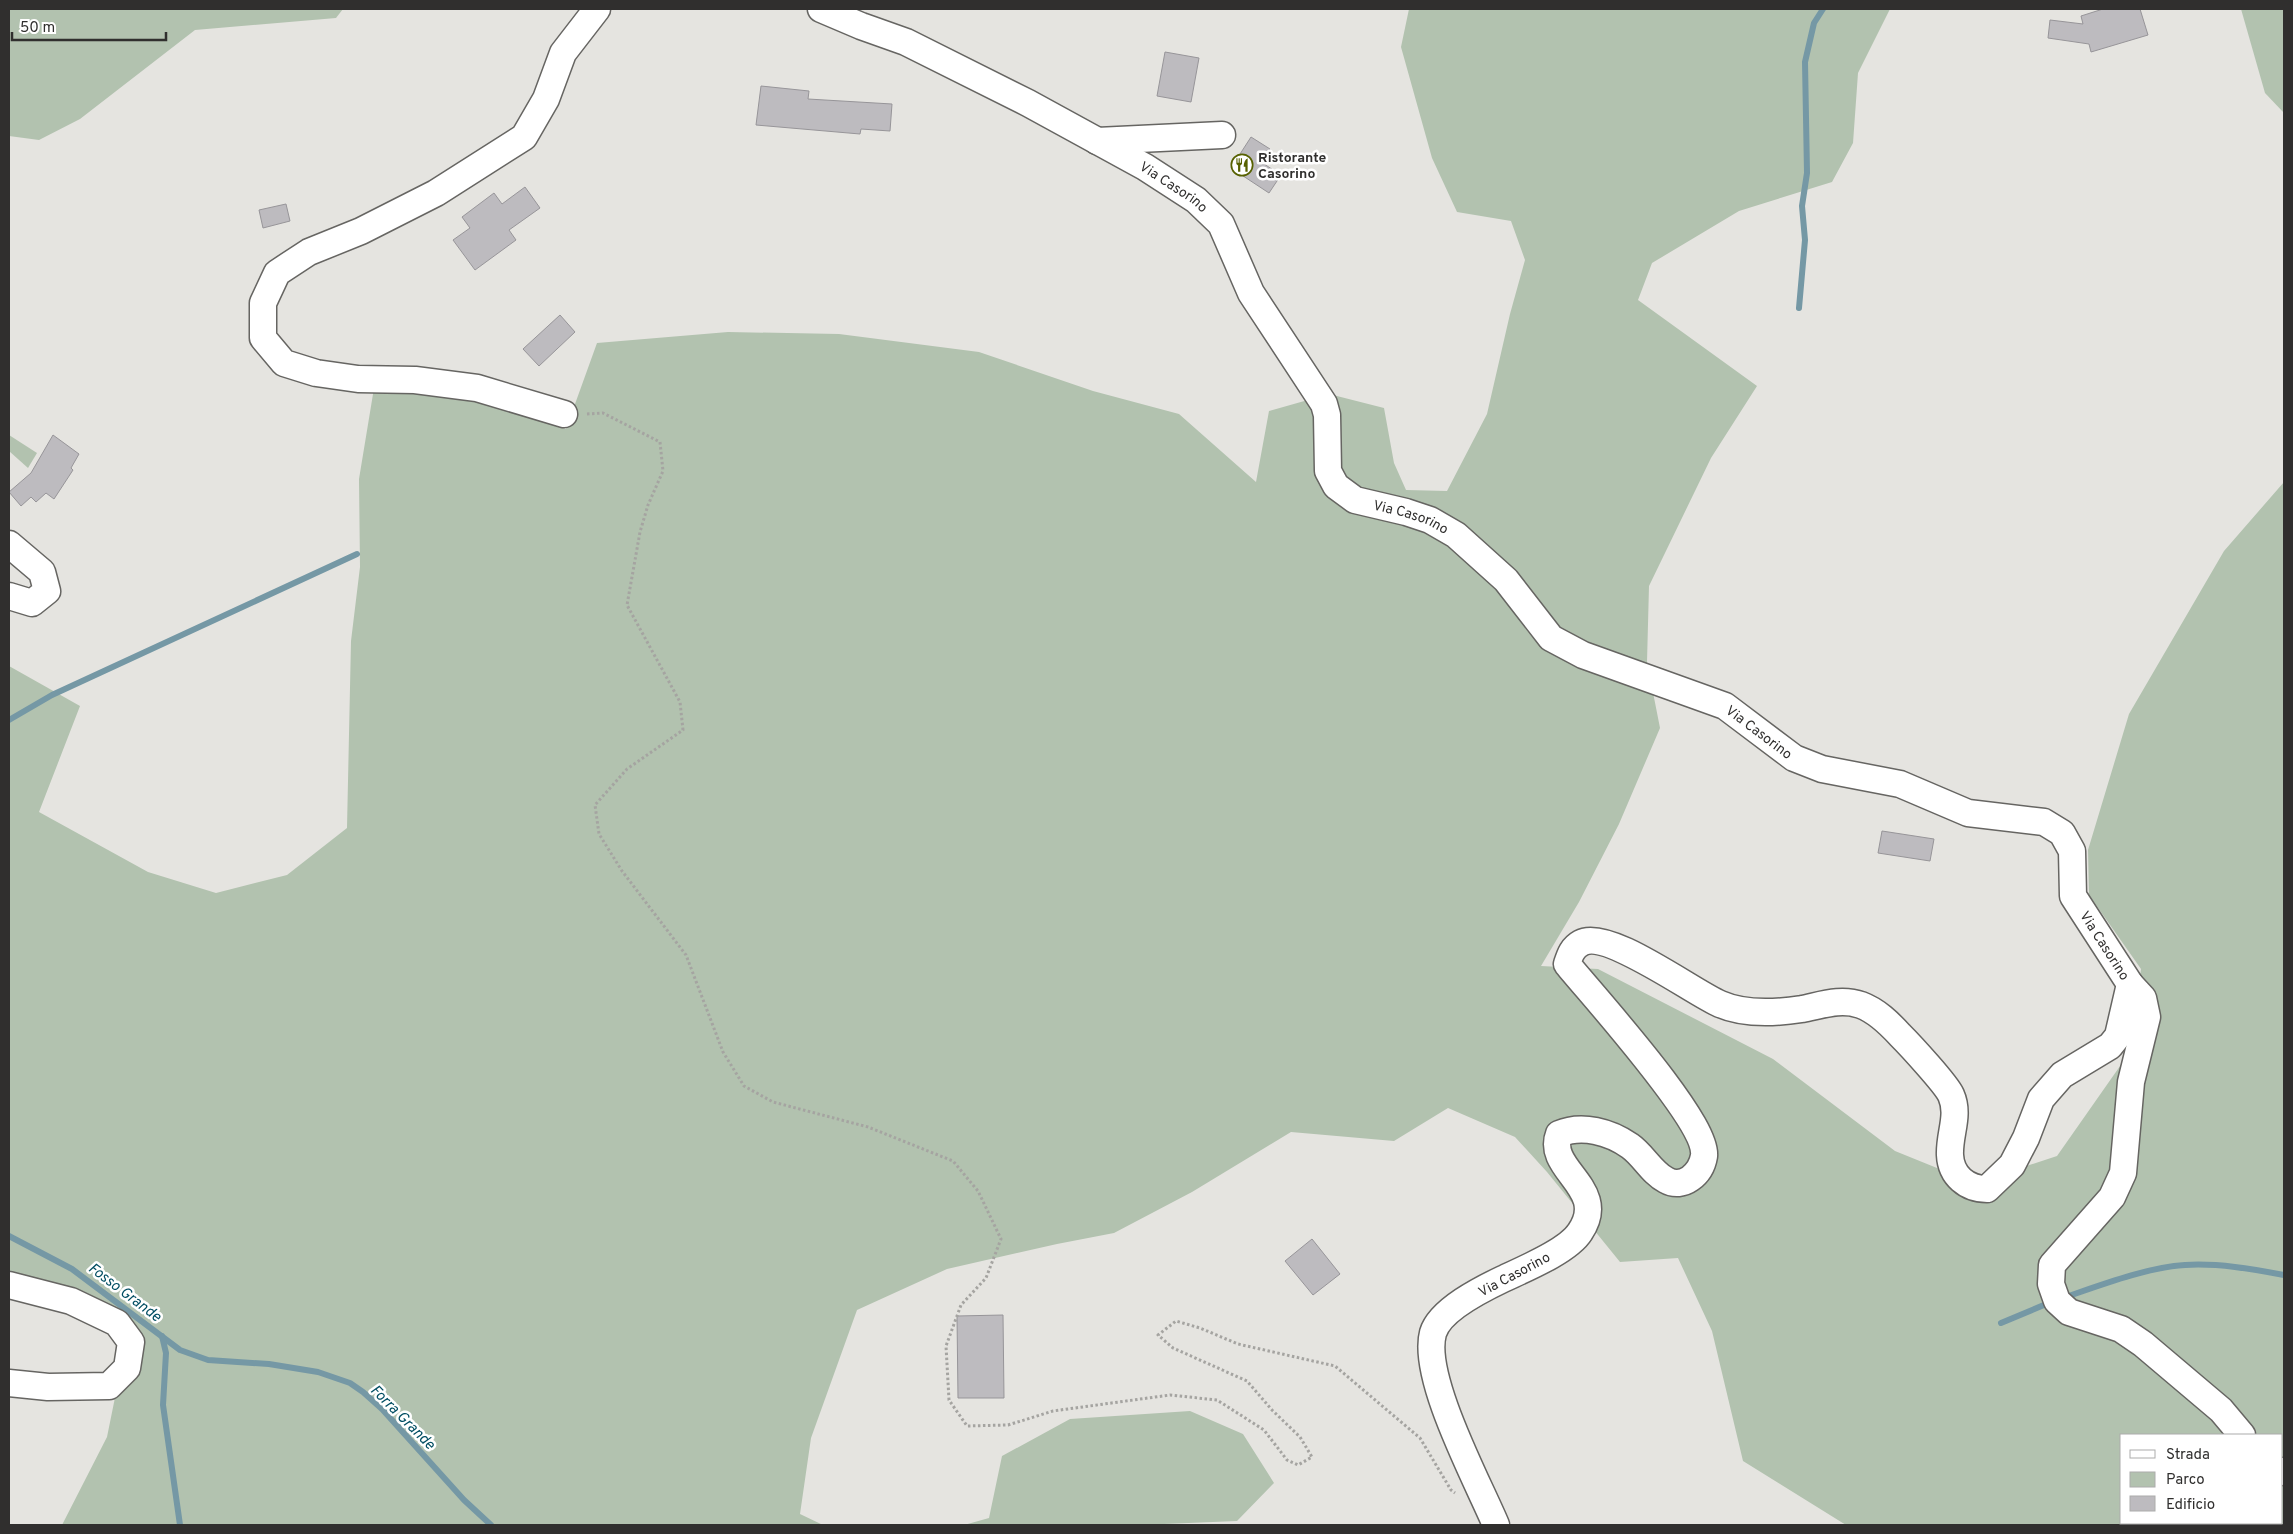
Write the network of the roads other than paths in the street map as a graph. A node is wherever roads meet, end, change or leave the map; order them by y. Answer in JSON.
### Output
{"nodes":[{"id":1,"x":596,"y":9,"type":"edge"},
{"id":2,"x":821,"y":9,"type":"edge"},
{"id":3,"x":1222,"y":135,"type":"dead end"},
{"id":4,"x":1096,"y":141,"type":"junction"},
{"id":5,"x":564,"y":414,"type":"road end"},
{"id":6,"x":9,"y":544,"type":"edge"},
{"id":7,"x":9,"y":596,"type":"edge"},
{"id":8,"x":2130,"y":984,"type":"junction"},
{"id":9,"x":9,"y":1285,"type":"edge"},
{"id":10,"x":9,"y":1383,"type":"edge"},
{"id":11,"x":2241,"y":1434,"type":"edge"},
{"id":12,"x":1496,"y":1525,"type":"edge"}],
"edges":[{"from":1,"to":5,"type":"street"},
{"from":2,"to":4,"type":"street","name":"Via Casorino"},
{"from":3,"to":4,"type":"street"},
{"from":4,"to":8,"type":"street","name":"Via Casorino"},
{"from":6,"to":7,"type":"street"},
{"from":8,"to":11,"type":"street"},
{"from":8,"to":12,"type":"street","name":"Via Casorino"},
{"from":9,"to":10,"type":"street"}]}
